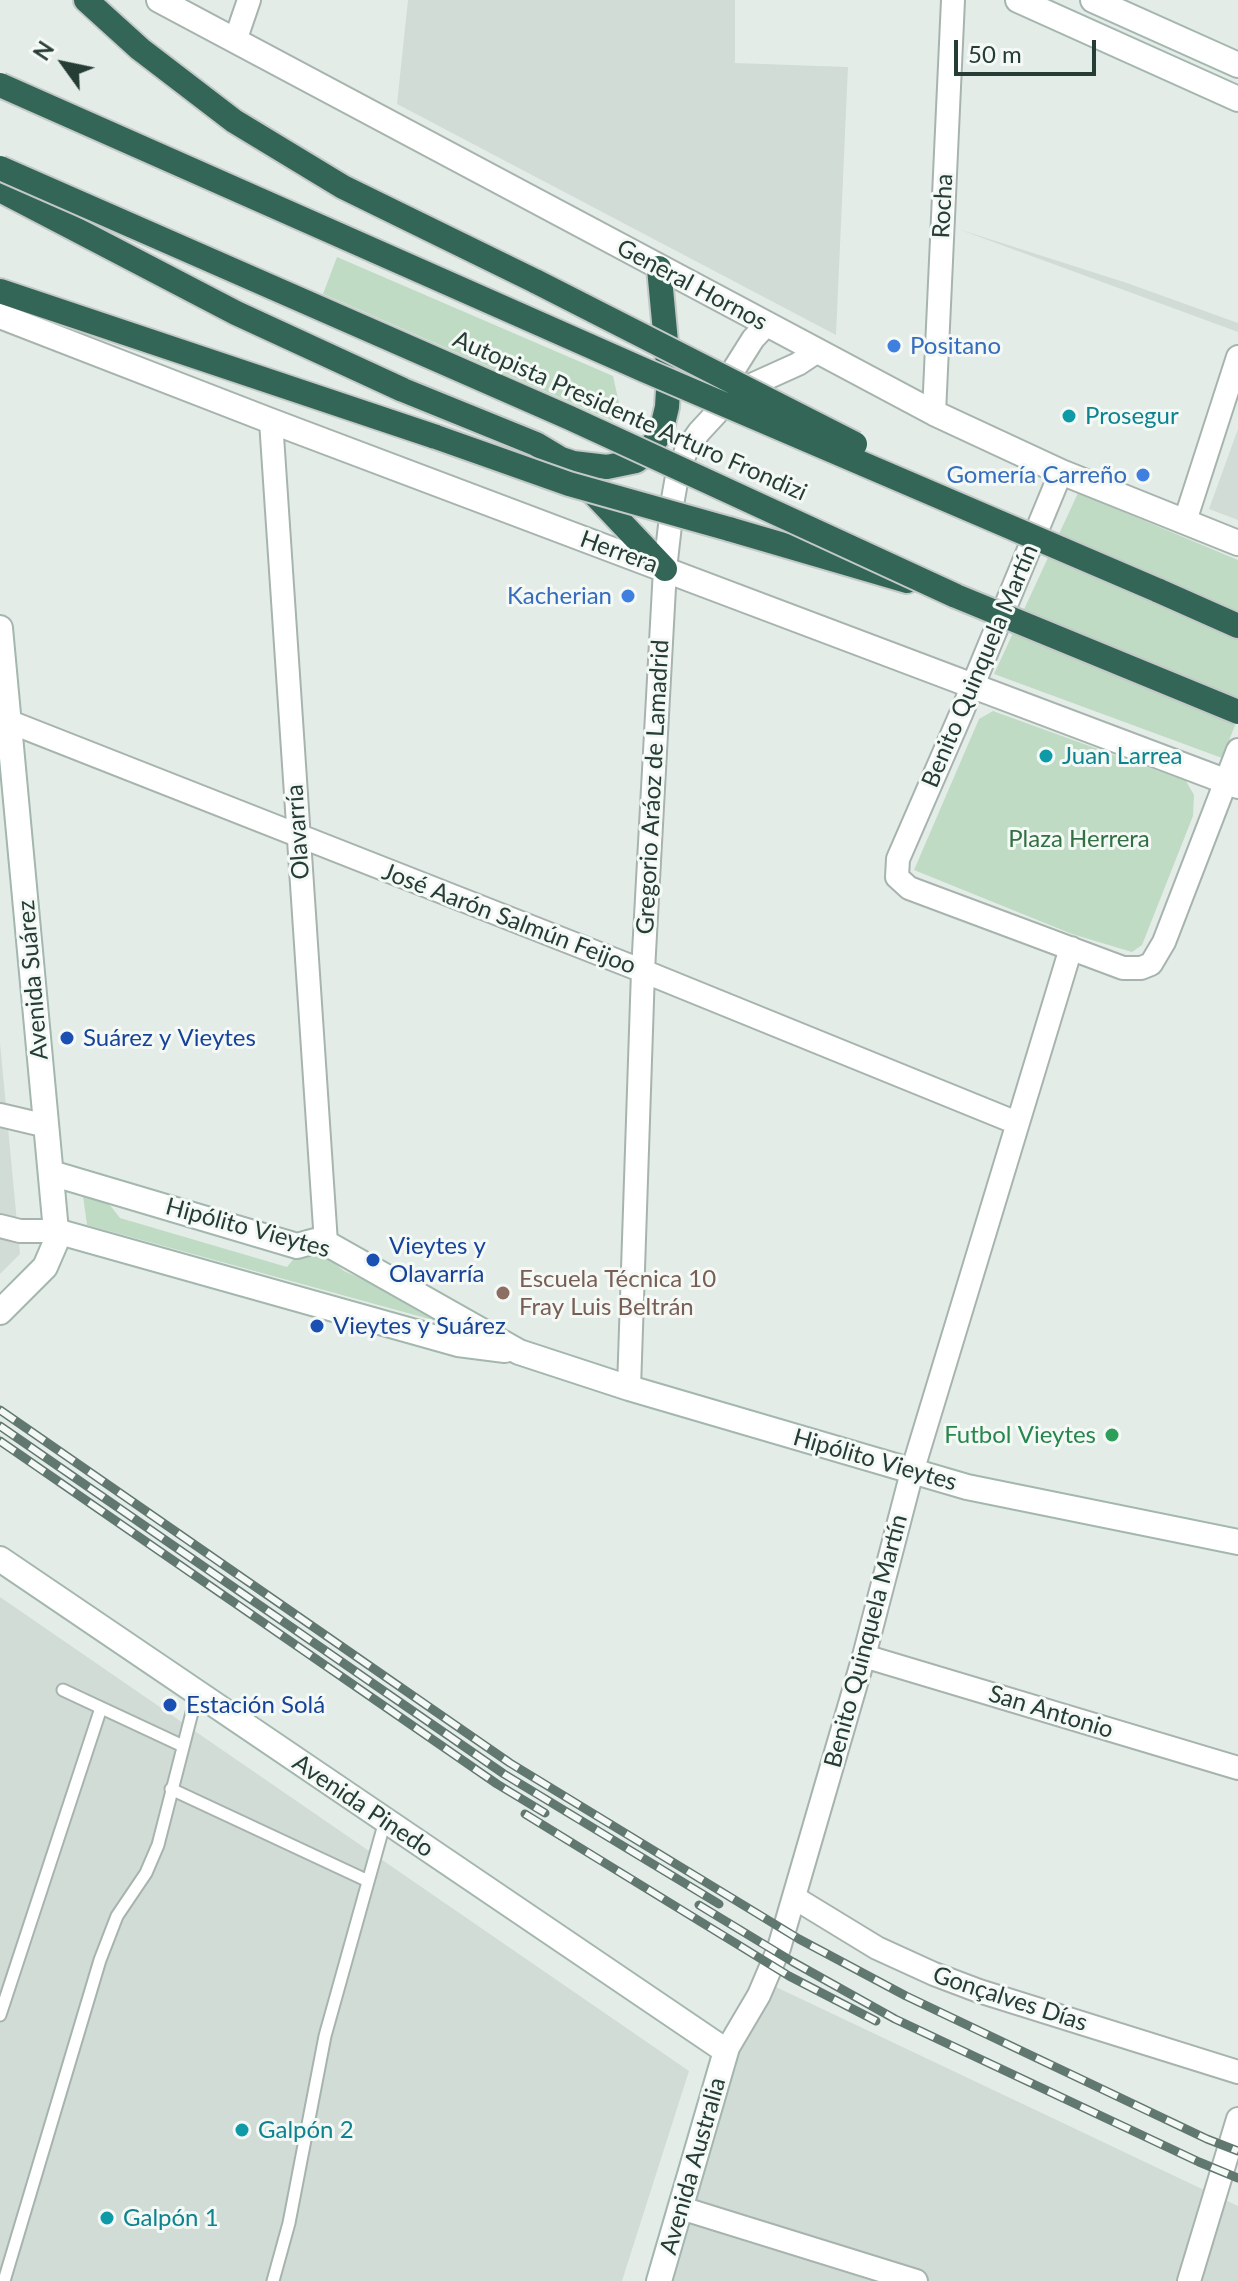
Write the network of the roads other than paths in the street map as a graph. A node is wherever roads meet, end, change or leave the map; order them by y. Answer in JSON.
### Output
{"nodes":[{"id":1,"x":86,"y":0,"type":"edge"},
{"id":2,"x":159,"y":0,"type":"edge"},
{"id":3,"x":249,"y":0,"type":"edge"},
{"id":4,"x":953,"y":0,"type":"edge"},
{"id":5,"x":1018,"y":0,"type":"edge"},
{"id":6,"x":1093,"y":0,"type":"edge"},
{"id":7,"x":235,"y":41,"type":"junction"},
{"id":8,"x":1238,"y":65,"type":"edge"},
{"id":9,"x":0,"y":85,"type":"edge"},
{"id":10,"x":1238,"y":99,"type":"edge"},
{"id":11,"x":0,"y":168,"type":"edge"},
{"id":12,"x":0,"y":190,"type":"edge"},
{"id":13,"x":659,"y":268,"type":"junction"},
{"id":14,"x":0,"y":291,"type":"edge"},
{"id":15,"x":0,"y":316,"type":"edge"},
{"id":16,"x":766,"y":325,"type":"junction"},
{"id":17,"x":816,"y":352,"type":"junction"},
{"id":18,"x":1238,"y":357,"type":"edge"},
{"id":19,"x":934,"y":413,"type":"junction"},
{"id":20,"x":271,"y":421,"type":"junction"},
{"id":21,"x":699,"y":432,"type":"junction"},
{"id":22,"x":561,"y":459,"type":"junction"},
{"id":23,"x":1061,"y":472,"type":"junction"},
{"id":24,"x":920,"y":488,"type":"junction"},
{"id":25,"x":1185,"y":521,"type":"junction"},
{"id":26,"x":1238,"y":543,"type":"edge"},
{"id":27,"x":665,"y":569,"type":"junction"},
{"id":28,"x":1157,"y":590,"type":"junction"},
{"id":29,"x":956,"y":596,"type":"junction"},
{"id":30,"x":1238,"y":616,"type":"edge"},
{"id":31,"x":1238,"y":626,"type":"edge"},
{"id":32,"x":0,"y":628,"type":"edge"},
{"id":33,"x":973,"y":686,"type":"junction"},
{"id":34,"x":1238,"y":712,"type":"edge"},
{"id":35,"x":4,"y":719,"type":"edge"},
{"id":36,"x":1238,"y":750,"type":"edge"},
{"id":37,"x":1232,"y":784,"type":"edge"},
{"id":38,"x":299,"y":837,"type":"junction"},
{"id":39,"x":1071,"y":948,"type":"junction"},
{"id":40,"x":643,"y":971,"type":"junction"},
{"id":41,"x":0,"y":1115,"type":"edge"},
{"id":42,"x":1017,"y":1123,"type":"junction"},
{"id":43,"x":47,"y":1126,"type":"junction"},
{"id":44,"x":51,"y":1173,"type":"junction"},
{"id":45,"x":0,"y":1226,"type":"edge"},
{"id":46,"x":56,"y":1231,"type":"junction"},
{"id":47,"x":326,"y":1243,"type":"junction"},
{"id":48,"x":0,"y":1312,"type":"edge"},
{"id":49,"x":519,"y":1352,"type":"junction"},
{"id":50,"x":629,"y":1388,"type":"junction"},
{"id":51,"x":912,"y":1472,"type":"junction"},
{"id":52,"x":1238,"y":1542,"type":"edge"},
{"id":53,"x":0,"y":1559,"type":"edge"},
{"id":54,"x":864,"y":1656,"type":"junction"},
{"id":55,"x":63,"y":1690,"type":"dead end"},
{"id":56,"x":197,"y":1693,"type":"junction"},
{"id":57,"x":101,"y":1708,"type":"junction"},
{"id":58,"x":183,"y":1746,"type":"junction"},
{"id":59,"x":1238,"y":1768,"type":"edge"},
{"id":60,"x":171,"y":1789,"type":"junction"},
{"id":61,"x":385,"y":1821,"type":"junction"},
{"id":62,"x":366,"y":1880,"type":"junction"},
{"id":63,"x":795,"y":1898,"type":"junction"},
{"id":64,"x":0,"y":2015,"type":"edge"},
{"id":65,"x":726,"y":2051,"type":"junction"},
{"id":66,"x":1238,"y":2072,"type":"edge"},
{"id":67,"x":1238,"y":2119,"type":"edge"},
{"id":68,"x":681,"y":2208,"type":"junction"},
{"id":69,"x":4,"y":2281,"type":"edge"},
{"id":70,"x":273,"y":2281,"type":"edge"},
{"id":71,"x":659,"y":2281,"type":"edge"},
{"id":72,"x":916,"y":2281,"type":"edge"},
{"id":73,"x":1189,"y":2281,"type":"edge"}],
"edges":[{"from":1,"to":24,"type":"highway","bridge":true},
{"from":2,"to":7,"type":"main road","name":"General Hornos"},
{"from":3,"to":7,"type":"street"},
{"from":4,"to":19,"type":"street","name":"Rocha"},
{"from":5,"to":10,"type":"main road"},
{"from":6,"to":8,"type":"main road"},
{"from":7,"to":13,"type":"main road","name":"General Hornos"},
{"from":9,"to":24,"type":"highway","name":"Autopista Presidente Arturo Frondizi","bridge":true},
{"from":11,"to":29,"type":"highway","name":"Autopista Presidente Arturo Frondizi","bridge":true},
{"from":12,"to":22,"type":"highway"},
{"from":13,"to":16,"type":"main road","name":"General Hornos"},
{"from":13,"to":22,"type":"highway"},
{"from":14,"to":29,"type":"highway","bridge":true},
{"from":15,"to":20,"type":"main road","name":"Herrera"},
{"from":16,"to":17,"type":"main road","name":"General Hornos"},
{"from":16,"to":21,"type":"street","name":"Gregorio Aráoz de Lamadrid"},
{"from":17,"to":19,"type":"main road","name":"General Hornos"},
{"from":17,"to":21,"type":"street","name":"Gregorio Aráoz de Lamadrid"},
{"from":18,"to":25,"type":"street"},
{"from":19,"to":23,"type":"main road","name":"General Hornos"},
{"from":20,"to":27,"type":"main road","name":"Herrera"},
{"from":20,"to":38,"type":"street","name":"Olavarría"},
{"from":21,"to":27,"type":"street","name":"Gregorio Aráoz de Lamadrid"},
{"from":22,"to":27,"type":"highway"},
{"from":23,"to":25,"type":"main road","name":"General Hornos"},
{"from":23,"to":33,"type":"street","name":"Benito Quinquela Martín"},
{"from":24,"to":28,"type":"highway","name":"Autopista Presidente Arturo Frondizi","bridge":true},
{"from":25,"to":26,"type":"main road","name":"General Hornos"},
{"from":27,"to":33,"type":"main road","name":"Herrera"},
{"from":27,"to":40,"type":"street","name":"Gregorio Aráoz de Lamadrid"},
{"from":28,"to":30,"type":"highway"},
{"from":28,"to":31,"type":"highway","name":"Autopista Presidente Arturo Frondizi"},
{"from":29,"to":34,"type":"highway","name":"Autopista Presidente Arturo Frondizi","bridge":true},
{"from":32,"to":35,"type":"main road","name":"Avenida Suárez"},
{"from":33,"to":37,"type":"main road","name":"Herrera"},
{"from":33,"to":39,"type":"street","name":"Benito Quinquela Martín"},
{"from":35,"to":38,"type":"street","name":"José Aarón Salmún Feijoo"},
{"from":35,"to":43,"type":"main road","name":"Avenida Suárez"},
{"from":36,"to":37,"type":"street"},
{"from":37,"to":39,"type":"street"},
{"from":38,"to":40,"type":"street","name":"José Aarón Salmún Feijoo"},
{"from":38,"to":47,"type":"street","name":"Olavarría"},
{"from":39,"to":42,"type":"street","name":"Benito Quinquela Martín"},
{"from":40,"to":42,"type":"street","name":"José Aarón Salmún Feijoo"},
{"from":40,"to":50,"type":"street","name":"Gregorio Aráoz de Lamadrid"},
{"from":41,"to":43,"type":"street"},
{"from":42,"to":51,"type":"street","name":"Benito Quinquela Martín"},
{"from":43,"to":44,"type":"main road","name":"Avenida Suárez"},
{"from":44,"to":46,"type":"main road","name":"Avenida Suárez"},
{"from":44,"to":47,"type":"main road","name":"Hipólito Vieytes"},
{"from":45,"to":46,"type":"street"},
{"from":46,"to":48,"type":"main road","name":"Avenida Suárez"},
{"from":46,"to":49,"type":"main road","name":"Hipólito Vieytes"},
{"from":47,"to":49,"type":"main road","name":"Hipólito Vieytes"},
{"from":49,"to":50,"type":"main road","name":"Hipólito Vieytes"},
{"from":50,"to":51,"type":"main road","name":"Hipólito Vieytes"},
{"from":51,"to":52,"type":"main road","name":"Hipólito Vieytes"},
{"from":51,"to":54,"type":"street","name":"Benito Quinquela Martín"},
{"from":53,"to":56,"type":"main road","name":"Avenida Pinedo"},
{"from":54,"to":59,"type":"street","name":"San Antonio"},
{"from":54,"to":63,"type":"street","name":"Benito Quinquela Martín"},
{"from":55,"to":57,"type":"lane"},
{"from":56,"to":58,"type":"lane"},
{"from":56,"to":61,"type":"main road","name":"Avenida Pinedo"},
{"from":57,"to":58,"type":"lane"},
{"from":57,"to":64,"type":"lane"},
{"from":58,"to":60,"type":"lane"},
{"from":60,"to":62,"type":"lane"},
{"from":60,"to":69,"type":"lane"},
{"from":61,"to":62,"type":"lane"},
{"from":61,"to":65,"type":"main road","name":"Avenida Pinedo"},
{"from":62,"to":70,"type":"lane"},
{"from":63,"to":65,"type":"street","name":"Benito Quinquela Martín"},
{"from":63,"to":66,"type":"street","name":"Gonçalves Días"},
{"from":65,"to":68,"type":"main road","name":"Avenida Australia"},
{"from":67,"to":73,"type":"street"},
{"from":68,"to":71,"type":"main road","name":"Avenida Australia"},
{"from":68,"to":72,"type":"street"}]}
